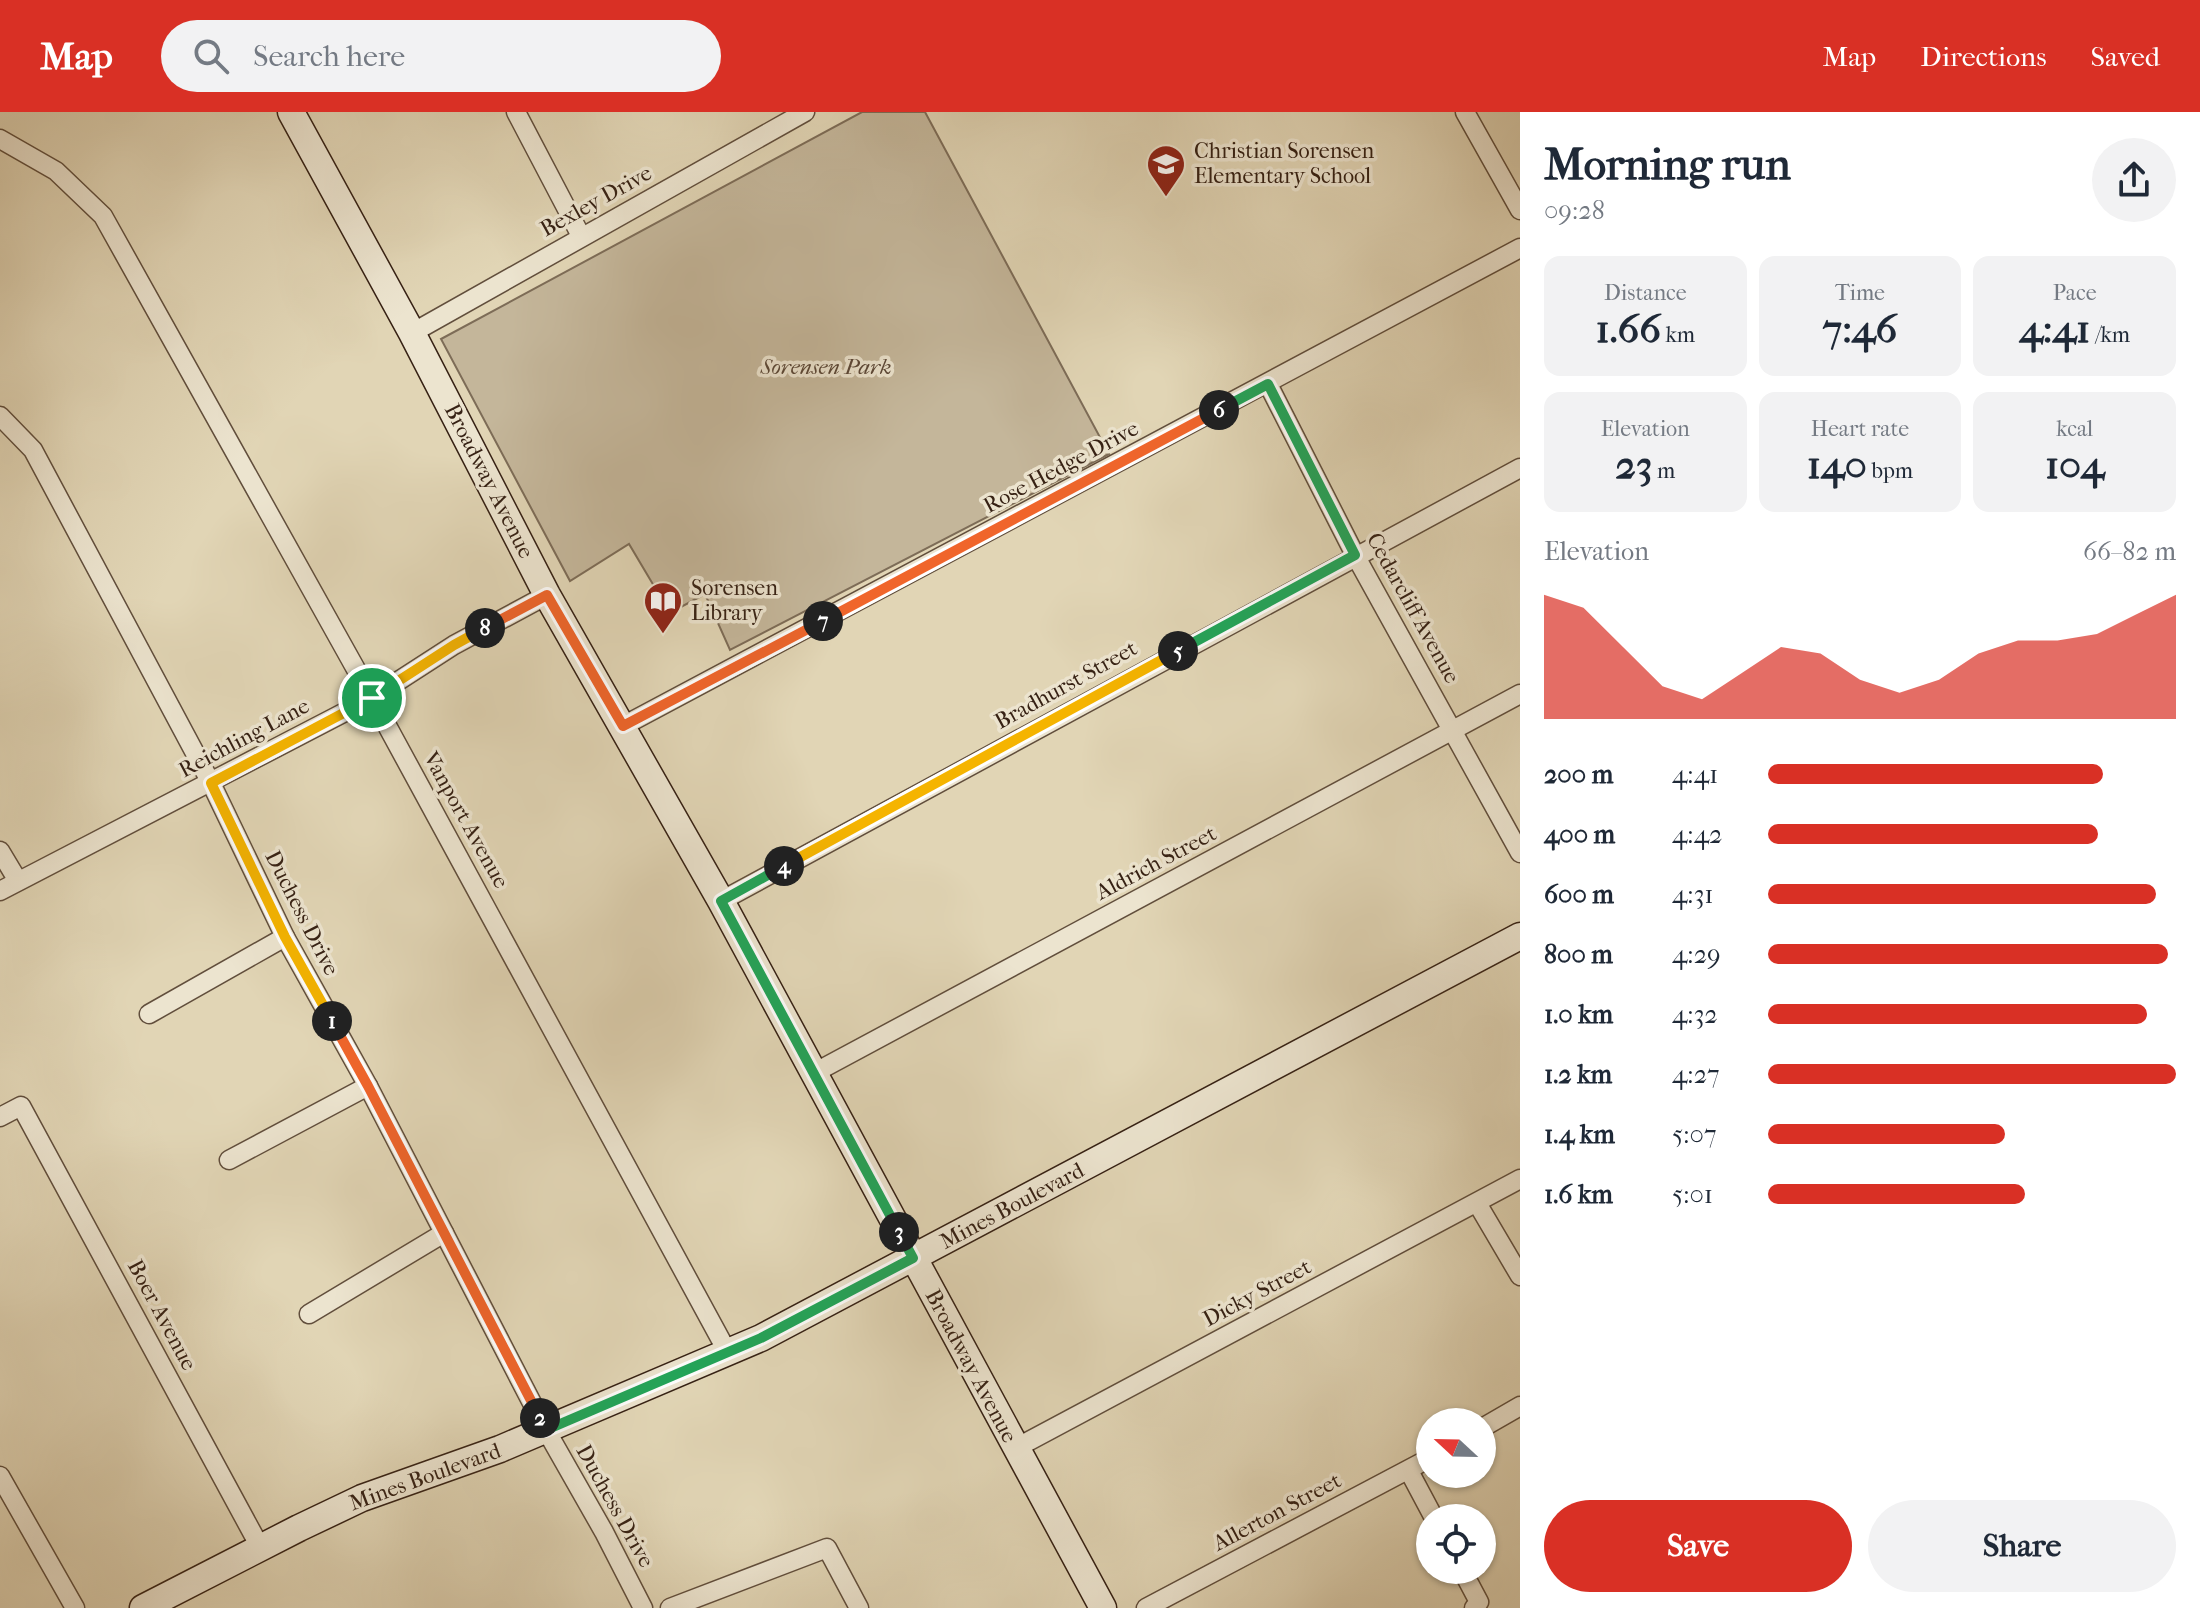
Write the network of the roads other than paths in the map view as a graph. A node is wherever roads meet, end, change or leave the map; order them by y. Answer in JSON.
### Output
{"nodes":[{"id":1,"x":291,"y":112,"type":"edge"},
{"id":2,"x":516,"y":112,"type":"edge"},
{"id":3,"x":805,"y":112,"type":"edge"},
{"id":4,"x":1465,"y":112,"type":"edge"},
{"id":5,"x":0,"y":139,"type":"edge"},
{"id":6,"x":1520,"y":210,"type":"edge"},
{"id":7,"x":581,"y":236,"type":"junction"},
{"id":8,"x":1520,"y":248,"type":"edge"},
{"id":9,"x":412,"y":333,"type":"junction"},
{"id":10,"x":1268,"y":384,"type":"junction"},
{"id":11,"x":0,"y":416,"type":"edge"},
{"id":12,"x":1520,"y":468,"type":"edge"},
{"id":13,"x":1355,"y":555,"type":"junction"},
{"id":14,"x":547,"y":595,"type":"junction"},
{"id":15,"x":1520,"y":694,"type":"edge"},
{"id":16,"x":372,"y":698,"type":"junction"},
{"id":17,"x":623,"y":726,"type":"junction"},
{"id":18,"x":1453,"y":731,"type":"junction"},
{"id":19,"x":211,"y":783,"type":"junction"},
{"id":20,"x":0,"y":851,"type":"edge"},
{"id":21,"x":1520,"y":853,"type":"edge"},
{"id":22,"x":18,"y":881,"type":"junction"},
{"id":23,"x":0,"y":891,"type":"edge"},
{"id":24,"x":721,"y":901,"type":"junction"},
{"id":25,"x":1520,"y":936,"type":"edge"},
{"id":26,"x":285,"y":937,"type":"junction"},
{"id":27,"x":149,"y":1014,"type":"dead end"},
{"id":28,"x":814,"y":1073,"type":"junction"},
{"id":29,"x":368,"y":1086,"type":"junction"},
{"id":30,"x":0,"y":1117,"type":"edge"},
{"id":31,"x":229,"y":1160,"type":"dead end"},
{"id":32,"x":1520,"y":1179,"type":"edge"},
{"id":33,"x":1477,"y":1203,"type":"junction"},
{"id":34,"x":444,"y":1233,"type":"junction"},
{"id":35,"x":913,"y":1258,"type":"junction"},
{"id":36,"x":1520,"y":1276,"type":"edge"},
{"id":37,"x":309,"y":1314,"type":"dead end"},
{"id":38,"x":728,"y":1353,"type":"junction"},
{"id":39,"x":1520,"y":1406,"type":"edge"},
{"id":40,"x":1496,"y":1420,"type":"edge"},
{"id":41,"x":546,"y":1430,"type":"junction"},
{"id":42,"x":1016,"y":1448,"type":"junction"},
{"id":43,"x":1416,"y":1467,"type":"edge"},
{"id":44,"x":1409,"y":1471,"type":"junction"},
{"id":45,"x":0,"y":1476,"type":"edge"},
{"id":46,"x":1427,"y":1504,"type":"edge"},
{"id":47,"x":260,"y":1547,"type":"junction"},
{"id":48,"x":1469,"y":1584,"type":"edge"},
{"id":49,"x":75,"y":1608,"type":"edge"},
{"id":50,"x":143,"y":1608,"type":"edge"},
{"id":51,"x":643,"y":1608,"type":"edge"},
{"id":52,"x":670,"y":1608,"type":"edge"},
{"id":53,"x":859,"y":1608,"type":"edge"},
{"id":54,"x":1103,"y":1608,"type":"edge"},
{"id":55,"x":1146,"y":1608,"type":"edge"},
{"id":56,"x":1474,"y":1608,"type":"edge"}],
"edges":[{"from":1,"to":9,"type":"street","name":"Broadway Avenue"},
{"from":2,"to":7,"type":"street"},
{"from":3,"to":7,"type":"street","name":"Bexley Drive"},
{"from":4,"to":6,"type":"street"},
{"from":5,"to":16,"type":"street","name":"Vanport Avenue"},
{"from":7,"to":9,"type":"street","name":"Bexley Drive"},
{"from":8,"to":10,"type":"street","name":"Rose Hedge Drive"},
{"from":9,"to":14,"type":"street","name":"Broadway Avenue"},
{"from":10,"to":13,"type":"street","name":"Cedarcliff Avenue"},
{"from":10,"to":17,"type":"street","name":"Rose Hedge Drive"},
{"from":11,"to":19,"type":"street","name":"Duchess Drive"},
{"from":12,"to":13,"type":"street","name":"Bradhurst Street"},
{"from":13,"to":18,"type":"street","name":"Cedarcliff Avenue"},
{"from":13,"to":24,"type":"street","name":"Bradhurst Street"},
{"from":14,"to":16,"type":"street","name":"Reichling Lane"},
{"from":14,"to":17,"type":"street","name":"Broadway Avenue"},
{"from":15,"to":18,"type":"street","name":"Aldrich Street"},
{"from":16,"to":19,"type":"street","name":"Reichling Lane"},
{"from":16,"to":38,"type":"street","name":"Vanport Avenue"},
{"from":17,"to":24,"type":"street","name":"Broadway Avenue"},
{"from":18,"to":21,"type":"street","name":"Cedarcliff Avenue"},
{"from":18,"to":28,"type":"street","name":"Aldrich Street"},
{"from":19,"to":22,"type":"street","name":"Reichling Lane"},
{"from":19,"to":26,"type":"street","name":"Duchess Drive"},
{"from":20,"to":22,"type":"street"},
{"from":22,"to":23,"type":"street","name":"Reichling Lane"},
{"from":24,"to":28,"type":"street","name":"Broadway Avenue"},
{"from":25,"to":35,"type":"street","name":"Mines Boulevard"},
{"from":26,"to":27,"type":"street"},
{"from":26,"to":29,"type":"street","name":"Duchess Drive"},
{"from":28,"to":35,"type":"street","name":"Broadway Avenue"},
{"from":29,"to":31,"type":"street"},
{"from":29,"to":34,"type":"street","name":"Duchess Drive"},
{"from":30,"to":47,"type":"street","name":"Boer Avenue"},
{"from":32,"to":33,"type":"street","name":"Dicky Street"},
{"from":33,"to":36,"type":"street"},
{"from":33,"to":42,"type":"street","name":"Dicky Street"},
{"from":34,"to":37,"type":"street"},
{"from":34,"to":41,"type":"street","name":"Duchess Drive"},
{"from":35,"to":38,"type":"street","name":"Mines Boulevard"},
{"from":35,"to":42,"type":"street","name":"Broadway Avenue"},
{"from":38,"to":41,"type":"street","name":"Mines Boulevard"},
{"from":39,"to":40,"type":"street"},
{"from":41,"to":47,"type":"street","name":"Mines Boulevard"},
{"from":41,"to":51,"type":"street","name":"Duchess Drive"},
{"from":42,"to":54,"type":"street","name":"Broadway Avenue"},
{"from":43,"to":44,"type":"street","name":"Allerton Street"},
{"from":44,"to":46,"type":"street"},
{"from":44,"to":55,"type":"street","name":"Allerton Street"},
{"from":45,"to":49,"type":"street"},
{"from":47,"to":50,"type":"street","name":"Mines Boulevard"},
{"from":48,"to":56,"type":"street"},
{"from":52,"to":53,"type":"street"}]}
